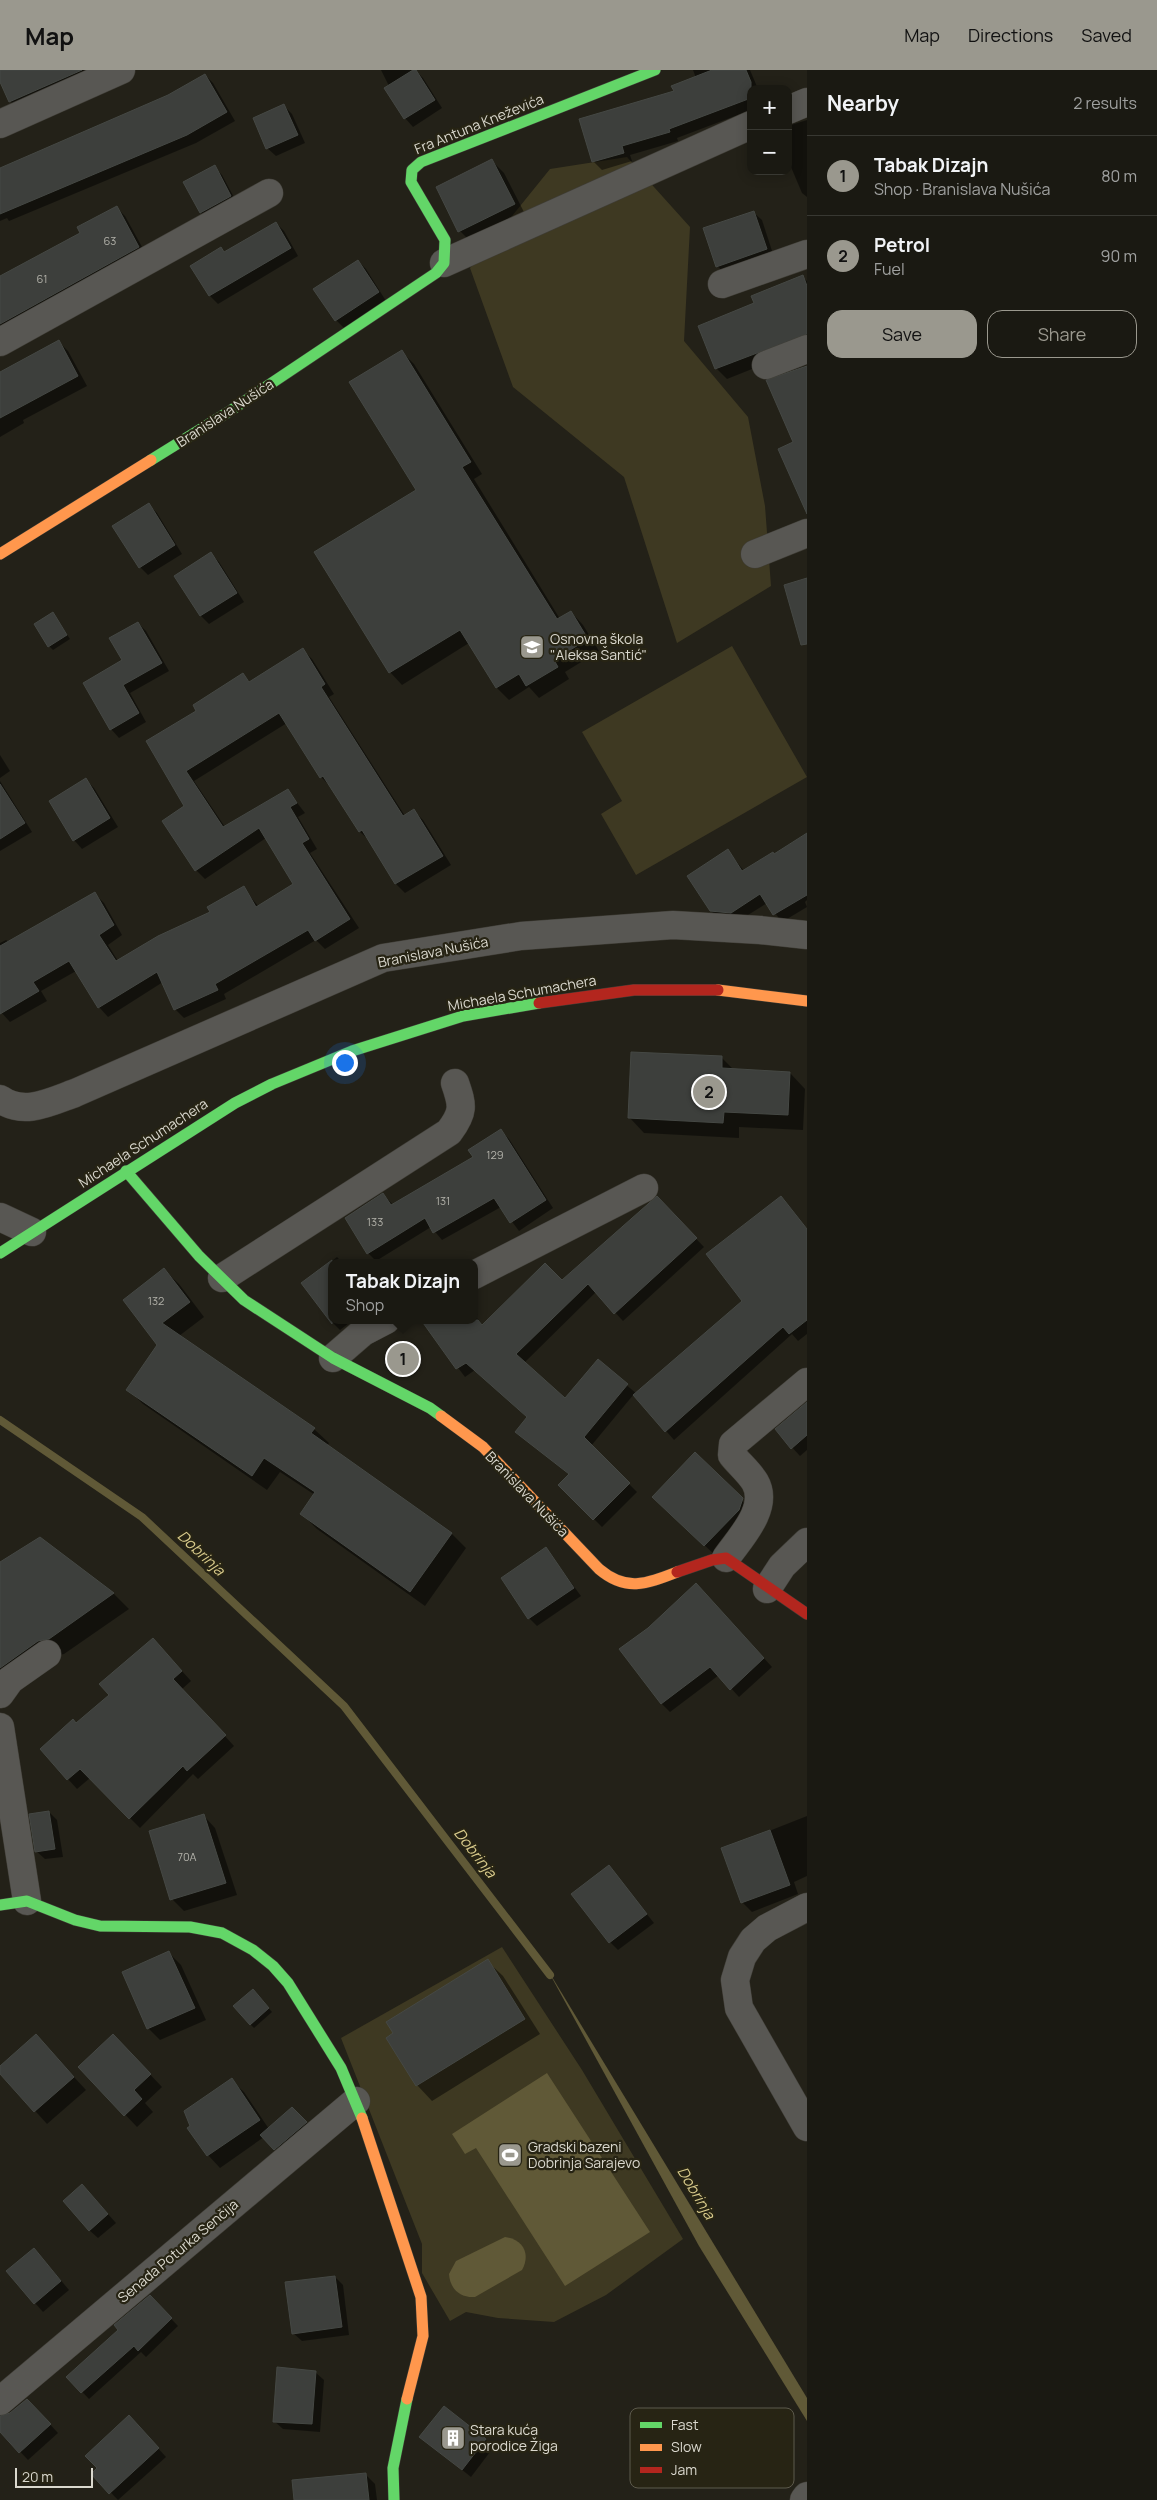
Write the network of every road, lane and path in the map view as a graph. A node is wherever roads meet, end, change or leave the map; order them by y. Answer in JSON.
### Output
{"nodes":[{"id":1,"x":121,"y":70,"type":"edge"},
{"id":2,"x":655,"y":70,"type":"edge"},
{"id":3,"x":807,"y":102,"type":"edge"},
{"id":4,"x":792,"y":108,"type":"edge"},
{"id":5,"x":0,"y":124,"type":"edge"},
{"id":6,"x":747,"y":127,"type":"edge"},
{"id":7,"x":269,"y":193,"type":"dead end"},
{"id":8,"x":807,"y":254,"type":"edge"},
{"id":9,"x":444,"y":263,"type":"junction"},
{"id":10,"x":722,"y":284,"type":"dead end"},
{"id":11,"x":0,"y":342,"type":"edge"},
{"id":12,"x":807,"y":349,"type":"edge"},
{"id":13,"x":766,"y":365,"type":"dead end"},
{"id":14,"x":807,"y":533,"type":"edge"},
{"id":15,"x":0,"y":554,"type":"edge"},
{"id":16,"x":755,"y":554,"type":"dead end"},
{"id":17,"x":807,"y":935,"type":"edge"},
{"id":18,"x":807,"y":1001,"type":"edge"},
{"id":19,"x":455,"y":1083,"type":"dead end"},
{"id":20,"x":0,"y":1099,"type":"edge"},
{"id":21,"x":126,"y":1172,"type":"junction"},
{"id":22,"x":644,"y":1188,"type":"dead end"},
{"id":23,"x":0,"y":1217,"type":"edge"},
{"id":24,"x":32,"y":1232,"type":"junction"},
{"id":25,"x":0,"y":1253,"type":"edge"},
{"id":26,"x":478,"y":1273,"type":"edge"},
{"id":27,"x":222,"y":1278,"type":"junction"},
{"id":28,"x":378,"y":1324,"type":"edge"},
{"id":29,"x":333,"y":1358,"type":"junction"},
{"id":30,"x":807,"y":1382,"type":"edge"},
{"id":31,"x":807,"y":1542,"type":"edge"},
{"id":32,"x":726,"y":1558,"type":"junction"},
{"id":33,"x":768,"y":1589,"type":"junction"},
{"id":34,"x":807,"y":1614,"type":"edge"},
{"id":35,"x":47,"y":1654,"type":"dead end"},
{"id":36,"x":0,"y":1694,"type":"edge"},
{"id":37,"x":0,"y":1723,"type":"edge"},
{"id":38,"x":0,"y":1727,"type":"edge"},
{"id":39,"x":27,"y":1901,"type":"junction"},
{"id":40,"x":0,"y":1905,"type":"edge"},
{"id":41,"x":807,"y":1907,"type":"edge"},
{"id":42,"x":356,"y":2101,"type":"junction"},
{"id":43,"x":807,"y":2127,"type":"edge"},
{"id":44,"x":0,"y":2400,"type":"edge"},
{"id":45,"x":807,"y":2496,"type":"edge"},
{"id":46,"x":394,"y":2500,"type":"edge"},
{"id":47,"x":804,"y":2500,"type":"edge"}],
"edges":[{"from":1,"to":5,"type":"street"},
{"from":2,"to":9,"type":"street","name":"Fra Antuna Kneževića"},
{"from":3,"to":4,"type":"street"},
{"from":6,"to":9,"type":"street"},
{"from":7,"to":11,"type":"street"},
{"from":8,"to":10,"type":"street"},
{"from":9,"to":15,"type":"street","name":"Branislava Nušića"},
{"from":12,"to":13,"type":"street"},
{"from":14,"to":16,"type":"street"},
{"from":17,"to":20,"type":"street","name":"Branislava Nušića"},
{"from":18,"to":21,"type":"street","name":"Michaela Schumachera"},
{"from":19,"to":27,"type":"street"},
{"from":21,"to":24,"type":"street","name":"Michaela Schumachera"},
{"from":21,"to":27,"type":"street","name":"Branislava Nušića"},
{"from":22,"to":26,"type":"street"},
{"from":23,"to":24,"type":"street"},
{"from":24,"to":25,"type":"street","name":"Michaela Schumachera"},
{"from":27,"to":29,"type":"street","name":"Branislava Nušića"},
{"from":28,"to":29,"type":"street"},
{"from":29,"to":32,"type":"street","name":"Branislava Nušića"},
{"from":30,"to":32,"type":"street"},
{"from":31,"to":33,"type":"street"},
{"from":32,"to":33,"type":"street"},
{"from":33,"to":34,"type":"street"},
{"from":35,"to":36,"type":"street"},
{"from":37,"to":38,"type":"street"},
{"from":38,"to":39,"type":"street"},
{"from":39,"to":40,"type":"street"},
{"from":39,"to":42,"type":"street"},
{"from":41,"to":43,"type":"street"},
{"from":42,"to":44,"type":"street","name":"Senada Poturka Senčija"},
{"from":42,"to":46,"type":"street"},
{"from":45,"to":47,"type":"street"}]}
